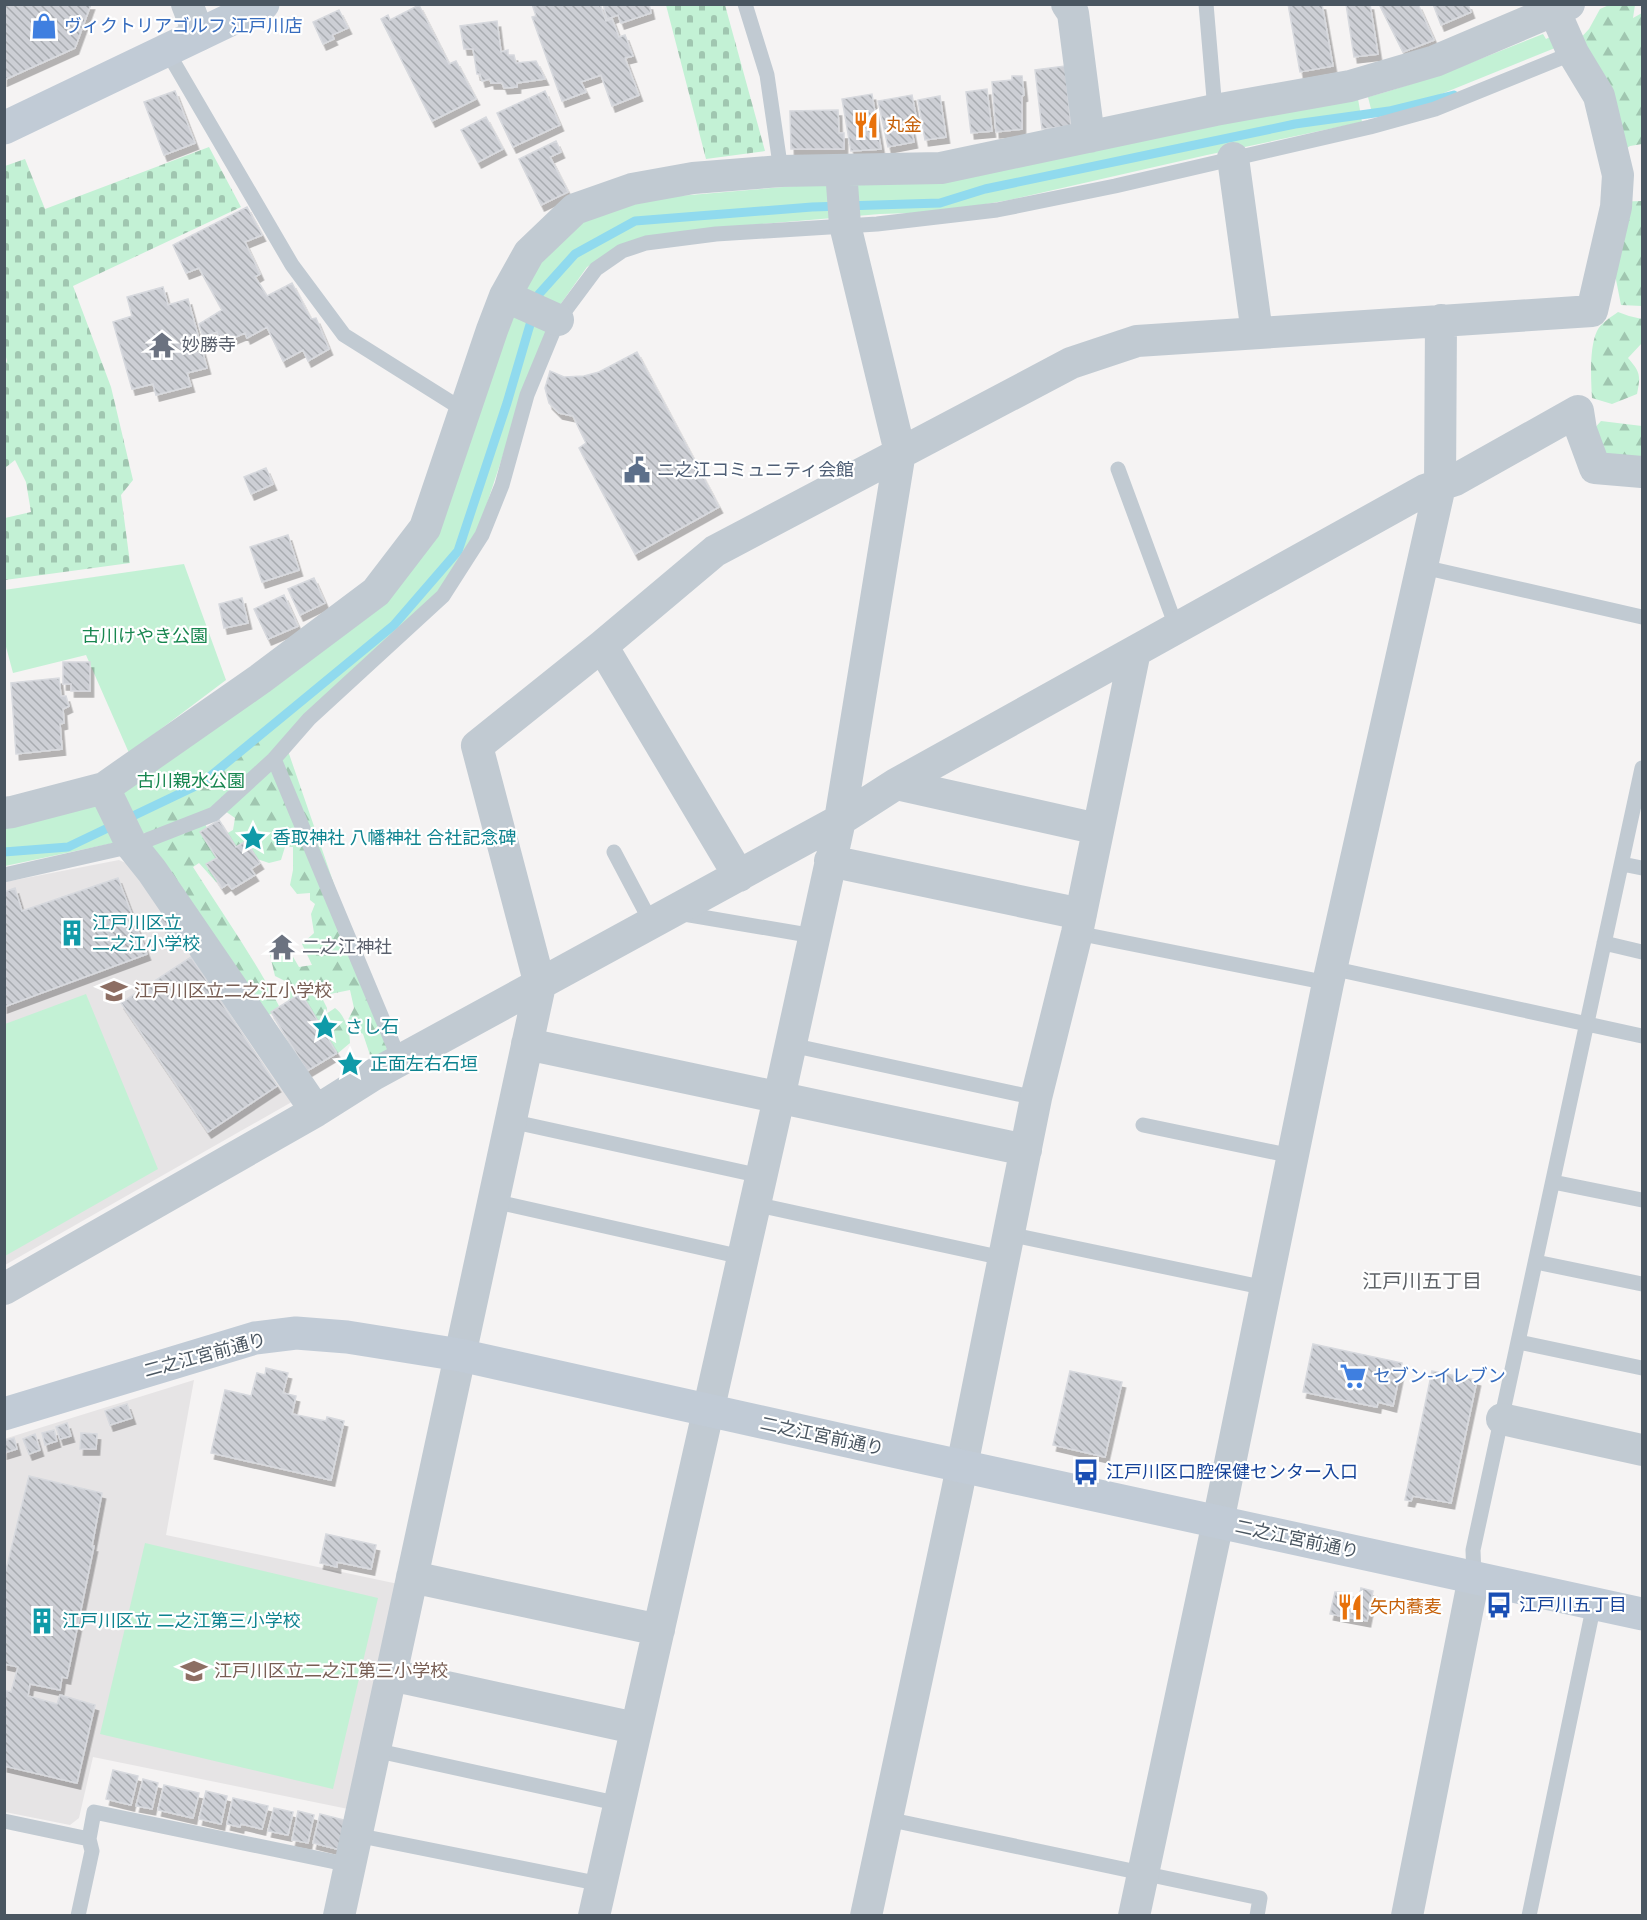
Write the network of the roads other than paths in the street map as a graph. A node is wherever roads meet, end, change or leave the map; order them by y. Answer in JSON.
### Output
{"nodes":[{"id":1,"x":187,"y":4,"type":"edge"},
{"id":2,"x":263,"y":4,"type":"edge"},
{"id":3,"x":745,"y":4,"type":"edge"},
{"id":4,"x":1067,"y":4,"type":"edge"},
{"id":5,"x":1206,"y":4,"type":"edge"},
{"id":6,"x":1562,"y":8,"type":"edge"},
{"id":7,"x":200,"y":35,"type":"junction"},
{"id":8,"x":166,"y":51,"type":"junction"},
{"id":9,"x":1573,"y":53,"type":"junction"},
{"id":10,"x":1215,"y":110,"type":"junction"},
{"id":11,"x":4,"y":128,"type":"edge"},
{"id":12,"x":1089,"y":137,"type":"junction"},
{"id":13,"x":1233,"y":158,"type":"junction"},
{"id":14,"x":841,"y":170,"type":"junction"},
{"id":15,"x":781,"y":171,"type":"junction"},
{"id":16,"x":845,"y":225,"type":"junction"},
{"id":17,"x":505,"y":296,"type":"junction"},
{"id":18,"x":558,"y":320,"type":"junction"},
{"id":19,"x":1441,"y":320,"type":"junction"},
{"id":20,"x":1257,"y":333,"type":"junction"},
{"id":21,"x":465,"y":411,"type":"junction"},
{"id":22,"x":900,"y":452,"type":"junction"},
{"id":23,"x":1118,"y":469,"type":"dead end"},
{"id":24,"x":1642,"y":472,"type":"edge"},
{"id":25,"x":1440,"y":486,"type":"junction"},
{"id":26,"x":1423,"y":567,"type":"junction"},
{"id":27,"x":1642,"y":617,"type":"edge"},
{"id":28,"x":1177,"y":629,"type":"junction"},
{"id":29,"x":602,"y":646,"type":"junction"},
{"id":30,"x":1135,"y":651,"type":"junction"},
{"id":31,"x":274,"y":759,"type":"junction"},
{"id":32,"x":1642,"y":768,"type":"edge"},
{"id":33,"x":896,"y":784,"type":"junction"},
{"id":34,"x":108,"y":796,"type":"junction"},
{"id":35,"x":4,"y":813,"type":"edge"},
{"id":36,"x":840,"y":820,"type":"junction"},
{"id":37,"x":1098,"y":829,"type":"junction"},
{"id":38,"x":130,"y":843,"type":"junction"},
{"id":39,"x":614,"y":852,"type":"dead end"},
{"id":40,"x":830,"y":861,"type":"junction"},
{"id":41,"x":1622,"y":864,"type":"junction"},
{"id":42,"x":1642,"y":868,"type":"edge"},
{"id":43,"x":4,"y":875,"type":"edge"},
{"id":44,"x":739,"y":876,"type":"junction"},
{"id":45,"x":663,"y":918,"type":"junction"},
{"id":46,"x":1079,"y":923,"type":"junction"},
{"id":47,"x":814,"y":936,"type":"junction"},
{"id":48,"x":1604,"y":943,"type":"junction"},
{"id":49,"x":1642,"y":952,"type":"edge"},
{"id":50,"x":1330,"y":976,"type":"junction"},
{"id":51,"x":540,"y":984,"type":"junction"},
{"id":52,"x":1588,"y":1024,"type":"junction"},
{"id":53,"x":1642,"y":1036,"type":"edge"},
{"id":54,"x":527,"y":1044,"type":"junction"},
{"id":55,"x":790,"y":1045,"type":"junction"},
{"id":56,"x":400,"y":1061,"type":"junction"},
{"id":57,"x":779,"y":1098,"type":"junction"},
{"id":58,"x":1036,"y":1098,"type":"junction"},
{"id":59,"x":316,"y":1111,"type":"junction"},
{"id":60,"x":510,"y":1121,"type":"junction"},
{"id":61,"x":1143,"y":1125,"type":"dead end"},
{"id":62,"x":1026,"y":1150,"type":"junction"},
{"id":63,"x":1292,"y":1156,"type":"junction"},
{"id":64,"x":1553,"y":1182,"type":"junction"},
{"id":65,"x":757,"y":1190,"type":"junction"},
{"id":66,"x":1642,"y":1200,"type":"edge"},
{"id":67,"x":493,"y":1201,"type":"junction"},
{"id":68,"x":1006,"y":1246,"type":"junction"},
{"id":69,"x":742,"y":1257,"type":"junction"},
{"id":70,"x":1536,"y":1262,"type":"junction"},
{"id":71,"x":1642,"y":1284,"type":"edge"},
{"id":72,"x":1266,"y":1288,"type":"junction"},
{"id":73,"x":4,"y":1289,"type":"edge"},
{"id":74,"x":1519,"y":1342,"type":"junction"},
{"id":75,"x":460,"y":1355,"type":"junction"},
{"id":76,"x":1642,"y":1368,"type":"edge"},
{"id":77,"x":708,"y":1410,"type":"junction"},
{"id":78,"x":4,"y":1414,"type":"edge"},
{"id":79,"x":1502,"y":1419,"type":"junction"},
{"id":80,"x":1642,"y":1450,"type":"edge"},
{"id":81,"x":962,"y":1466,"type":"junction"},
{"id":82,"x":1218,"y":1522,"type":"junction"},
{"id":83,"x":412,"y":1577,"type":"junction"},
{"id":84,"x":1474,"y":1577,"type":"junction"},
{"id":85,"x":1594,"y":1604,"type":"junction"},
{"id":86,"x":1642,"y":1614,"type":"edge"},
{"id":87,"x":659,"y":1630,"type":"junction"},
{"id":88,"x":391,"y":1675,"type":"junction"},
{"id":89,"x":636,"y":1728,"type":"junction"},
{"id":90,"x":374,"y":1750,"type":"junction"},
{"id":91,"x":620,"y":1804,"type":"junction"},
{"id":92,"x":887,"y":1819,"type":"junction"},
{"id":93,"x":4,"y":1821,"type":"edge"},
{"id":94,"x":356,"y":1835,"type":"junction"},
{"id":95,"x":89,"y":1839,"type":"junction"},
{"id":96,"x":350,"y":1865,"type":"junction"},
{"id":97,"x":1143,"y":1873,"type":"junction"},
{"id":98,"x":601,"y":1884,"type":"junction"},
{"id":99,"x":78,"y":1916,"type":"edge"},
{"id":100,"x":339,"y":1916,"type":"edge"},
{"id":101,"x":594,"y":1916,"type":"edge"},
{"id":102,"x":866,"y":1916,"type":"edge"},
{"id":103,"x":1134,"y":1916,"type":"edge"},
{"id":104,"x":1257,"y":1916,"type":"edge"},
{"id":105,"x":1407,"y":1916,"type":"edge"},
{"id":106,"x":1529,"y":1916,"type":"edge"}],
"edges":[{"from":1,"to":7,"type":"street"},
{"from":2,"to":7,"type":"street"},
{"from":3,"to":15,"type":"lane"},
{"from":4,"to":12,"type":"street"},
{"from":5,"to":10,"type":"lane"},
{"from":6,"to":9,"type":"street"},
{"from":6,"to":10,"type":"street"},
{"from":7,"to":8,"type":"street"},
{"from":8,"to":11,"type":"street"},
{"from":8,"to":21,"type":"lane"},
{"from":9,"to":13,"type":"lane"},
{"from":9,"to":19,"type":"street"},
{"from":10,"to":12,"type":"street"},
{"from":12,"to":14,"type":"street"},
{"from":13,"to":16,"type":"lane"},
{"from":13,"to":20,"type":"street"},
{"from":14,"to":15,"type":"street"},
{"from":14,"to":16,"type":"street"},
{"from":15,"to":17,"type":"street"},
{"from":16,"to":18,"type":"lane"},
{"from":16,"to":22,"type":"street"},
{"from":17,"to":18,"type":"street"},
{"from":17,"to":21,"type":"street"},
{"from":18,"to":31,"type":"lane"},
{"from":19,"to":20,"type":"street"},
{"from":19,"to":25,"type":"street"},
{"from":20,"to":22,"type":"street"},
{"from":21,"to":34,"type":"street"},
{"from":22,"to":29,"type":"street"},
{"from":22,"to":36,"type":"street"},
{"from":23,"to":28,"type":"lane"},
{"from":24,"to":25,"type":"street"},
{"from":25,"to":26,"type":"street"},
{"from":25,"to":28,"type":"street"},
{"from":26,"to":27,"type":"lane"},
{"from":26,"to":50,"type":"street"},
{"from":28,"to":30,"type":"street"},
{"from":29,"to":44,"type":"street"},
{"from":29,"to":51,"type":"street"},
{"from":30,"to":33,"type":"street"},
{"from":30,"to":37,"type":"street"},
{"from":31,"to":38,"type":"lane"},
{"from":31,"to":56,"type":"lane"},
{"from":32,"to":41,"type":"lane"},
{"from":33,"to":36,"type":"street"},
{"from":33,"to":37,"type":"street"},
{"from":34,"to":35,"type":"street"},
{"from":34,"to":38,"type":"street"},
{"from":36,"to":40,"type":"street"},
{"from":36,"to":44,"type":"street"},
{"from":37,"to":46,"type":"street"},
{"from":38,"to":43,"type":"lane"},
{"from":38,"to":59,"type":"street"},
{"from":39,"to":45,"type":"lane"},
{"from":40,"to":46,"type":"street"},
{"from":40,"to":47,"type":"street"},
{"from":41,"to":42,"type":"lane"},
{"from":41,"to":48,"type":"lane"},
{"from":44,"to":45,"type":"street"},
{"from":45,"to":47,"type":"lane"},
{"from":45,"to":51,"type":"street"},
{"from":46,"to":50,"type":"lane"},
{"from":46,"to":58,"type":"street"},
{"from":47,"to":55,"type":"street"},
{"from":48,"to":49,"type":"lane"},
{"from":48,"to":52,"type":"lane"},
{"from":50,"to":52,"type":"lane"},
{"from":50,"to":63,"type":"street"},
{"from":51,"to":54,"type":"street"},
{"from":51,"to":56,"type":"street"},
{"from":52,"to":53,"type":"lane"},
{"from":52,"to":64,"type":"lane"},
{"from":54,"to":57,"type":"street"},
{"from":54,"to":60,"type":"street"},
{"from":55,"to":57,"type":"street"},
{"from":55,"to":58,"type":"lane"},
{"from":56,"to":59,"type":"street"},
{"from":57,"to":62,"type":"street"},
{"from":57,"to":65,"type":"street"},
{"from":58,"to":62,"type":"street"},
{"from":59,"to":73,"type":"street"},
{"from":60,"to":65,"type":"lane"},
{"from":60,"to":67,"type":"street"},
{"from":61,"to":63,"type":"lane"},
{"from":62,"to":68,"type":"street"},
{"from":63,"to":72,"type":"street"},
{"from":64,"to":66,"type":"lane"},
{"from":64,"to":70,"type":"lane"},
{"from":65,"to":68,"type":"lane"},
{"from":65,"to":69,"type":"street"},
{"from":67,"to":69,"type":"lane"},
{"from":67,"to":75,"type":"street"},
{"from":68,"to":72,"type":"lane"},
{"from":68,"to":81,"type":"street"},
{"from":69,"to":77,"type":"street"},
{"from":70,"to":71,"type":"lane"},
{"from":70,"to":74,"type":"lane"},
{"from":72,"to":82,"type":"street"},
{"from":74,"to":76,"type":"lane"},
{"from":74,"to":79,"type":"lane"},
{"from":75,"to":77,"type":"street","name":"二之江宮前通り"},
{"from":75,"to":78,"type":"street","name":"二之江宮前通り"},
{"from":75,"to":83,"type":"street"},
{"from":77,"to":81,"type":"street","name":"二之江宮前通り"},
{"from":77,"to":87,"type":"street"},
{"from":79,"to":80,"type":"street"},
{"from":79,"to":84,"type":"lane"},
{"from":81,"to":82,"type":"street","name":"二之江宮前通り"},
{"from":81,"to":92,"type":"street"},
{"from":82,"to":84,"type":"street","name":"二之江宮前通り"},
{"from":82,"to":97,"type":"street"},
{"from":83,"to":87,"type":"street"},
{"from":83,"to":88,"type":"street"},
{"from":84,"to":85,"type":"street","name":"二之江宮前通り"},
{"from":84,"to":105,"type":"street"},
{"from":85,"to":86,"type":"street","name":"二之江宮前通り"},
{"from":85,"to":106,"type":"lane"},
{"from":87,"to":89,"type":"street"},
{"from":88,"to":89,"type":"street"},
{"from":88,"to":90,"type":"street"},
{"from":89,"to":91,"type":"street"},
{"from":90,"to":91,"type":"lane"},
{"from":90,"to":94,"type":"street"},
{"from":91,"to":98,"type":"street"},
{"from":92,"to":97,"type":"lane"},
{"from":92,"to":102,"type":"street"},
{"from":93,"to":95,"type":"lane"},
{"from":94,"to":96,"type":"street"},
{"from":94,"to":98,"type":"lane"},
{"from":95,"to":96,"type":"lane"},
{"from":95,"to":99,"type":"lane"},
{"from":96,"to":100,"type":"street"},
{"from":97,"to":103,"type":"street"},
{"from":97,"to":104,"type":"lane"},
{"from":98,"to":101,"type":"street"}]}
